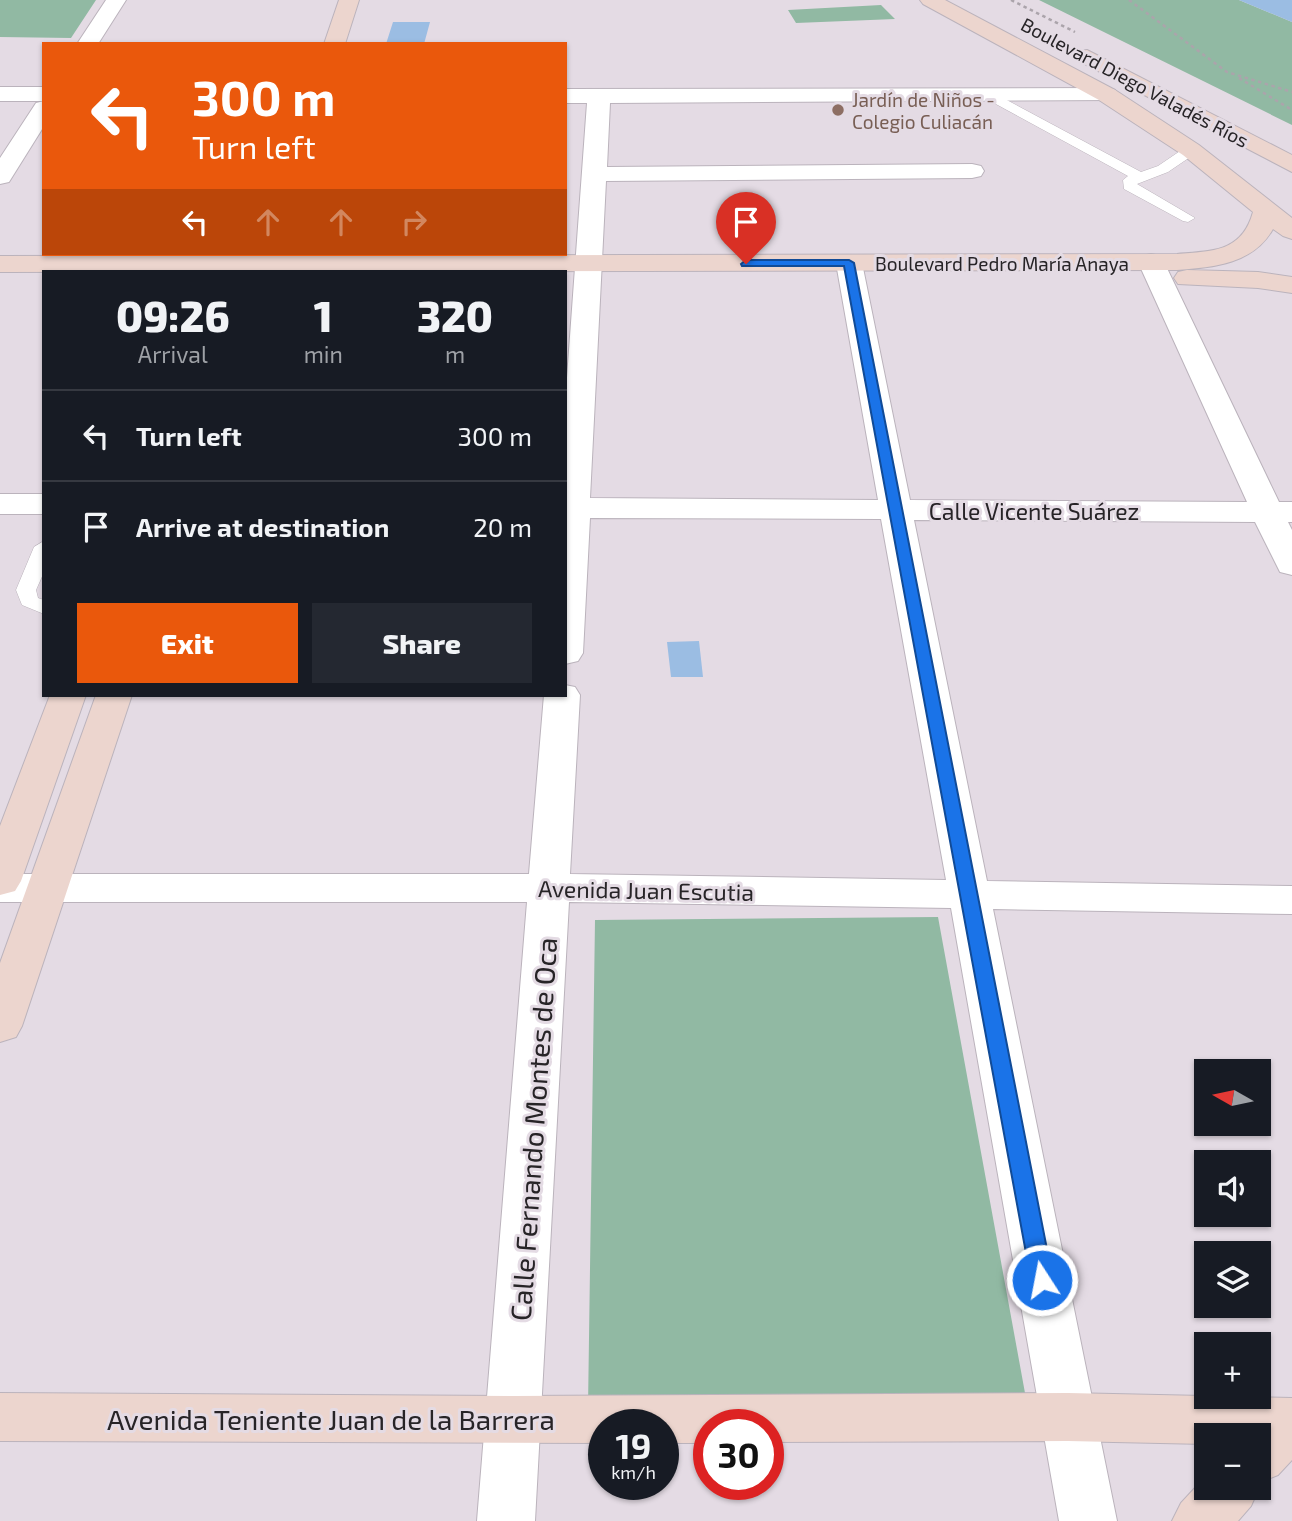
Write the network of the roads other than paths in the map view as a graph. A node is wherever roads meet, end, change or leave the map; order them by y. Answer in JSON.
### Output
{"nodes":[{"id":1,"x":117,"y":0,"type":"edge"},
{"id":2,"x":349,"y":0,"type":"edge"},
{"id":3,"x":930,"y":0,"type":"edge"},
{"id":4,"x":88,"y":42,"type":"edge"},
{"id":5,"x":335,"y":42,"type":"edge"},
{"id":6,"x":1063,"y":44,"type":"dead end"},
{"id":7,"x":0,"y":94,"type":"edge"},
{"id":8,"x":42,"y":94,"type":"edge"},
{"id":9,"x":988,"y":94,"type":"junction"},
{"id":10,"x":1107,"y":95,"type":"junction"},
{"id":11,"x":567,"y":96,"type":"edge"},
{"id":12,"x":599,"y":96,"type":"junction"},
{"id":13,"x":42,"y":111,"type":"edge"},
{"id":14,"x":1191,"y":149,"type":"junction"},
{"id":15,"x":1289,"y":163,"type":"edge"},
{"id":16,"x":972,"y":171,"type":"dead end"},
{"id":17,"x":593,"y":174,"type":"junction"},
{"id":18,"x":0,"y":177,"type":"edge"},
{"id":19,"x":1140,"y":177,"type":"junction"},
{"id":20,"x":1265,"y":212,"type":"junction"},
{"id":21,"x":1188,"y":218,"type":"dead end"},
{"id":22,"x":1292,"y":231,"type":"edge"},
{"id":23,"x":230,"y":263,"type":"edge"},
{"id":24,"x":265,"y":263,"type":"edge"},
{"id":25,"x":0,"y":264,"type":"edge"},
{"id":26,"x":465,"y":270,"type":"edge"},
{"id":27,"x":1155,"y":270,"type":"junction"},
{"id":28,"x":850,"y":271,"type":"junction"},
{"id":29,"x":580,"y":274,"type":"edge"},
{"id":30,"x":0,"y":279,"type":"edge"},
{"id":31,"x":42,"y":279,"type":"edge"},
{"id":32,"x":1292,"y":285,"type":"edge"},
{"id":33,"x":0,"y":504,"type":"edge"},
{"id":34,"x":42,"y":504,"type":"edge"},
{"id":35,"x":570,"y":508,"type":"edge"},
{"id":36,"x":896,"y":511,"type":"junction"},
{"id":37,"x":1280,"y":512,"type":"edge"},
{"id":38,"x":42,"y":552,"type":"edge"},
{"id":39,"x":1292,"y":565,"type":"edge"},
{"id":40,"x":567,"y":595,"type":"edge"},
{"id":41,"x":42,"y":607,"type":"edge"},
{"id":42,"x":67,"y":697,"type":"edge"},
{"id":43,"x":113,"y":697,"type":"edge"},
{"id":44,"x":562,"y":697,"type":"edge"},
{"id":45,"x":0,"y":881,"type":"edge"},
{"id":46,"x":0,"y":888,"type":"edge"},
{"id":47,"x":549,"y":888,"type":"junction"},
{"id":48,"x":47,"y":890,"type":"junction"},
{"id":49,"x":969,"y":896,"type":"junction"},
{"id":50,"x":1292,"y":900,"type":"edge"},
{"id":51,"x":0,"y":1026,"type":"edge"},
{"id":52,"x":0,"y":1417,"type":"edge"},
{"id":53,"x":1068,"y":1418,"type":"junction"},
{"id":54,"x":513,"y":1420,"type":"junction"},
{"id":55,"x":1292,"y":1422,"type":"edge"},
{"id":56,"x":1271,"y":1444,"type":"edge"},
{"id":57,"x":1220,"y":1500,"type":"edge"},
{"id":58,"x":506,"y":1521,"type":"edge"},
{"id":59,"x":1088,"y":1521,"type":"edge"},
{"id":60,"x":1200,"y":1521,"type":"edge"}],
"edges":[{"from":1,"to":4,"type":"street"},
{"from":2,"to":5,"type":"street"},
{"from":3,"to":10,"type":"street","name":"Boulevard Diego Valadés Ríos"},
{"from":6,"to":15,"type":"street","name":"Boulevard Diego Valadés Ríos"},
{"from":7,"to":8,"type":"street"},
{"from":9,"to":10,"type":"street"},
{"from":9,"to":12,"type":"street"},
{"from":9,"to":19,"type":"lane"},
{"from":10,"to":14,"type":"street","name":"Boulevard Diego Valadés Ríos"},
{"from":11,"to":12,"type":"street"},
{"from":12,"to":17,"type":"street"},
{"from":13,"to":18,"type":"street"},
{"from":14,"to":15,"type":"street"},
{"from":14,"to":19,"type":"lane"},
{"from":14,"to":20,"type":"street","name":"Boulevard Diego Valadés Ríos"},
{"from":16,"to":17,"type":"street"},
{"from":17,"to":29,"type":"street"},
{"from":19,"to":21,"type":"lane"},
{"from":20,"to":22,"type":"street","name":"Boulevard Diego Valadés Ríos"},
{"from":20,"to":27,"type":"street","name":"Boulevard Pedro María Anaya"},
{"from":23,"to":24,"type":"street","name":"Boulevard Pedro María Anaya"},
{"from":23,"to":25,"type":"street","name":"Boulevard Pedro María Anaya"},
{"from":24,"to":26,"type":"street","name":"Boulevard Pedro María Anaya"},
{"from":27,"to":28,"type":"street","name":"Boulevard Pedro María Anaya"},
{"from":27,"to":32,"type":"street","name":"Boulevard Pedro María Anaya"},
{"from":27,"to":37,"type":"street"},
{"from":28,"to":29,"type":"street","name":"Boulevard Pedro María Anaya"},
{"from":28,"to":36,"type":"street"},
{"from":29,"to":35,"type":"street"},
{"from":30,"to":31,"type":"street"},
{"from":33,"to":34,"type":"street"},
{"from":35,"to":36,"type":"street","name":"Calle Vicente Suárez"},
{"from":35,"to":40,"type":"street"},
{"from":36,"to":37,"type":"street","name":"Calle Vicente Suárez"},
{"from":36,"to":49,"type":"street"},
{"from":37,"to":39,"type":"street"},
{"from":38,"to":41,"type":"lane"},
{"from":42,"to":45,"type":"street"},
{"from":43,"to":48,"type":"street"},
{"from":44,"to":47,"type":"street","name":"Calle Fernando Montes de Oca"},
{"from":46,"to":48,"type":"street","name":"Avenida Juan Escutia"},
{"from":47,"to":48,"type":"street","name":"Avenida Juan Escutia"},
{"from":47,"to":49,"type":"street","name":"Avenida Juan Escutia"},
{"from":47,"to":54,"type":"street","name":"Calle Fernando Montes de Oca"},
{"from":48,"to":51,"type":"street"},
{"from":49,"to":50,"type":"street","name":"Avenida Juan Escutia"},
{"from":49,"to":53,"type":"street"},
{"from":52,"to":54,"type":"street","name":"Avenida Teniente Juan de la Barrera"},
{"from":53,"to":54,"type":"street","name":"Avenida Teniente Juan de la Barrera"},
{"from":53,"to":55,"type":"street","name":"Avenida Teniente Juan de la Barrera"},
{"from":53,"to":59,"type":"street"},
{"from":54,"to":58,"type":"street","name":"Calle Fernando Montes de Oca"},
{"from":55,"to":56,"type":"street"},
{"from":57,"to":60,"type":"street"}]}
